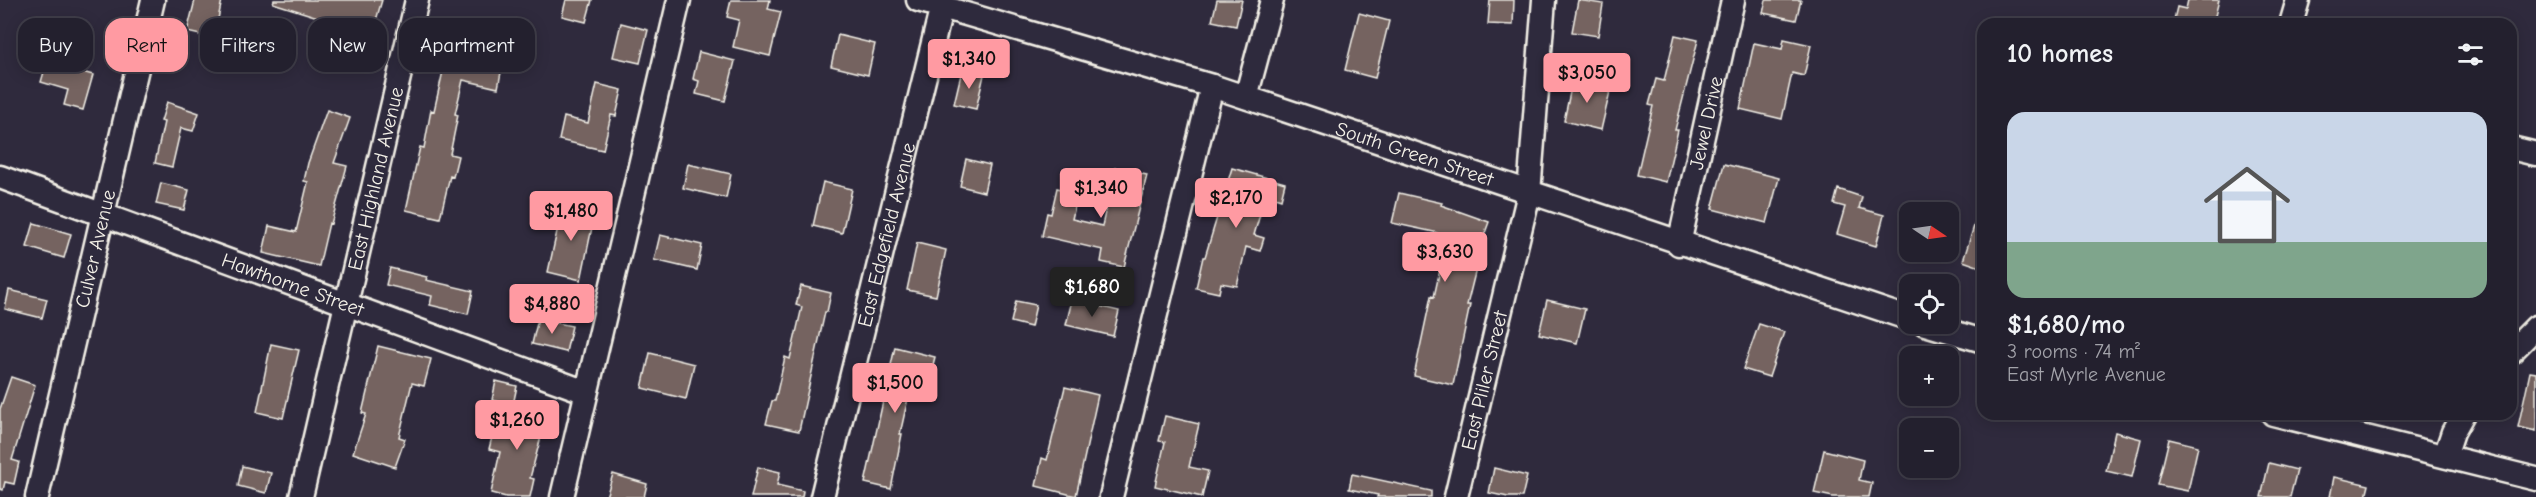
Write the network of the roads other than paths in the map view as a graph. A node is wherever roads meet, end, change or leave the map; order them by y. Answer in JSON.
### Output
{"nodes":[{"id":1,"x":153,"y":0,"type":"edge"},
{"id":2,"x":417,"y":0,"type":"edge"},
{"id":3,"x":680,"y":0,"type":"edge"},
{"id":4,"x":918,"y":0,"type":"edge"},
{"id":5,"x":1272,"y":0,"type":"edge"},
{"id":6,"x":1544,"y":0,"type":"edge"},
{"id":7,"x":1733,"y":0,"type":"edge"},
{"id":8,"x":2298,"y":0,"type":"edge"},
{"id":9,"x":942,"y":6,"type":"junction"},
{"id":10,"x":968,"y":6,"type":"edge"},
{"id":11,"x":2293,"y":18,"type":"edge"},
{"id":12,"x":1212,"y":86,"type":"junction"},
{"id":13,"x":1246,"y":97,"type":"junction"},
{"id":14,"x":2517,"y":149,"type":"edge"},
{"id":15,"x":2536,"y":154,"type":"edge"},
{"id":16,"x":0,"y":177,"type":"edge"},
{"id":17,"x":1529,"y":193,"type":"junction"},
{"id":18,"x":102,"y":214,"type":"junction"},
{"id":19,"x":1679,"y":244,"type":"junction"},
{"id":20,"x":344,"y":305,"type":"junction"},
{"id":21,"x":1899,"y":316,"type":"edge"},
{"id":22,"x":2536,"y":327,"type":"edge"},
{"id":23,"x":1959,"y":334,"type":"edge"},
{"id":24,"x":1977,"y":339,"type":"edge"},
{"id":25,"x":2517,"y":346,"type":"edge"},
{"id":26,"x":586,"y":392,"type":"junction"},
{"id":27,"x":2298,"y":420,"type":"edge"},
{"id":28,"x":2460,"y":420,"type":"edge"},
{"id":29,"x":2445,"y":456,"type":"junction"},
{"id":30,"x":2536,"y":479,"type":"edge"},
{"id":31,"x":37,"y":497,"type":"edge"},
{"id":32,"x":301,"y":497,"type":"edge"},
{"id":33,"x":562,"y":497,"type":"edge"},
{"id":34,"x":822,"y":497,"type":"edge"},
{"id":35,"x":1111,"y":497,"type":"edge"},
{"id":36,"x":1456,"y":497,"type":"edge"}],
"edges":[{"from":1,"to":18,"type":"street","name":"Culver Avenue"},
{"from":2,"to":20,"type":"street","name":"East Highland Avenue"},
{"from":3,"to":26,"type":"street"},
{"from":4,"to":9,"type":"street","name":"South Green Street"},
{"from":5,"to":13,"type":"street"},
{"from":6,"to":17,"type":"street","name":"East Pliler Street"},
{"from":7,"to":19,"type":"street","name":"Jewel Drive"},
{"from":8,"to":11,"type":"street"},
{"from":9,"to":10,"type":"street","name":"South Green Street"},
{"from":9,"to":34,"type":"street","name":"East Edgefield Avenue"},
{"from":10,"to":12,"type":"street","name":"South Green Street"},
{"from":12,"to":13,"type":"street","name":"South Green Street"},
{"from":12,"to":35,"type":"street"},
{"from":13,"to":17,"type":"street","name":"South Green Street"},
{"from":14,"to":15,"type":"street"},
{"from":16,"to":18,"type":"street","name":"Hawthorne Street"},
{"from":17,"to":19,"type":"street","name":"South Green Street"},
{"from":17,"to":36,"type":"street","name":"East Pliler Street"},
{"from":18,"to":20,"type":"street","name":"Hawthorne Street"},
{"from":18,"to":31,"type":"street","name":"Culver Avenue"},
{"from":19,"to":21,"type":"street","name":"South Green Street"},
{"from":20,"to":26,"type":"street","name":"Hawthorne Street"},
{"from":20,"to":32,"type":"street","name":"East Highland Avenue"},
{"from":22,"to":25,"type":"street"},
{"from":23,"to":24,"type":"street"},
{"from":26,"to":33,"type":"street"},
{"from":27,"to":29,"type":"street"},
{"from":28,"to":29,"type":"street"},
{"from":29,"to":30,"type":"street"}]}
